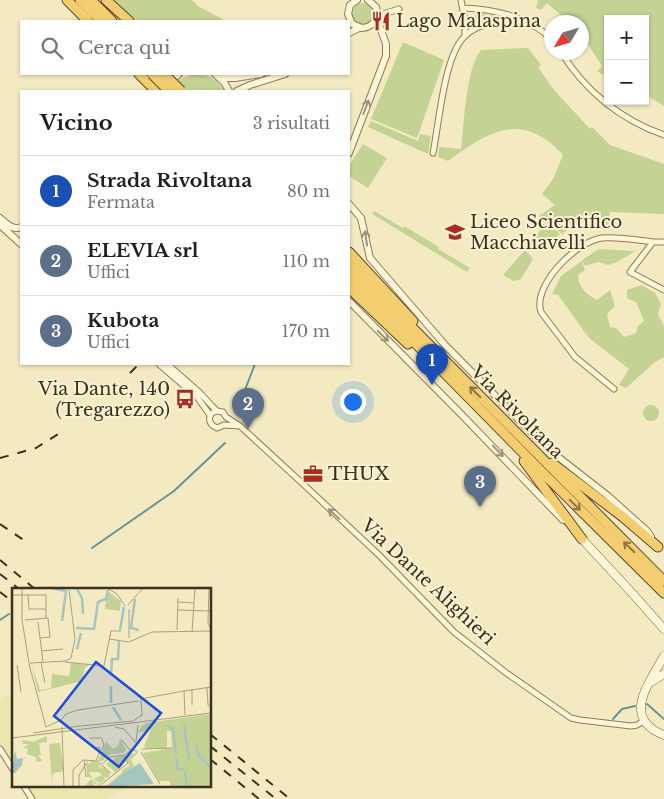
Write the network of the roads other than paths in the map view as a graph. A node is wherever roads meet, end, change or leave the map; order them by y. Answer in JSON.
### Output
{"nodes":[{"id":1,"x":67,"y":0,"type":"edge"},
{"id":2,"x":80,"y":0,"type":"edge"},
{"id":3,"x":92,"y":0,"type":"edge"},
{"id":4,"x":106,"y":0,"type":"edge"},
{"id":5,"x":357,"y":0,"type":"edge"},
{"id":6,"x":368,"y":0,"type":"edge"},
{"id":7,"x":461,"y":0,"type":"edge"},
{"id":8,"x":464,"y":8,"type":"junction"},
{"id":9,"x":377,"y":10,"type":"edge"},
{"id":10,"x":347,"y":18,"type":"edge"},
{"id":11,"x":87,"y":20,"type":"edge"},
{"id":12,"x":100,"y":20,"type":"edge"},
{"id":13,"x":111,"y":20,"type":"edge"},
{"id":14,"x":128,"y":20,"type":"edge"},
{"id":15,"x":350,"y":22,"type":"edge"},
{"id":16,"x":534,"y":26,"type":"junction"},
{"id":17,"x":359,"y":28,"type":"junction"},
{"id":18,"x":350,"y":32,"type":"edge"},
{"id":19,"x":544,"y":34,"type":"edge"},
{"id":20,"x":465,"y":36,"type":"junction"},
{"id":21,"x":567,"y":60,"type":"edge"},
{"id":22,"x":140,"y":75,"type":"edge"},
{"id":23,"x":153,"y":75,"type":"edge"},
{"id":24,"x":165,"y":75,"type":"edge"},
{"id":25,"x":178,"y":75,"type":"edge"},
{"id":26,"x":254,"y":75,"type":"edge"},
{"id":27,"x":283,"y":75,"type":"edge"},
{"id":28,"x":217,"y":76,"type":"edge"},
{"id":29,"x":155,"y":90,"type":"edge"},
{"id":30,"x":166,"y":90,"type":"edge"},
{"id":31,"x":168,"y":90,"type":"edge"},
{"id":32,"x":180,"y":90,"type":"edge"},
{"id":33,"x":228,"y":90,"type":"edge"},
{"id":34,"x":240,"y":90,"type":"edge"},
{"id":35,"x":663,"y":134,"type":"edge"},
{"id":36,"x":350,"y":150,"type":"edge"},
{"id":37,"x":433,"y":153,"type":"dead end"},
{"id":38,"x":350,"y":205,"type":"edge"},
{"id":39,"x":0,"y":218,"type":"edge"},
{"id":40,"x":0,"y":225,"type":"edge"},
{"id":41,"x":20,"y":227,"type":"edge"},
{"id":42,"x":20,"y":229,"type":"edge"},
{"id":43,"x":20,"y":241,"type":"edge"},
{"id":44,"x":653,"y":242,"type":"junction"},
{"id":45,"x":664,"y":242,"type":"edge"},
{"id":46,"x":20,"y":243,"type":"edge"},
{"id":47,"x":350,"y":253,"type":"edge"},
{"id":48,"x":350,"y":265,"type":"edge"},
{"id":49,"x":350,"y":277,"type":"edge"},
{"id":50,"x":350,"y":289,"type":"edge"},
{"id":51,"x":664,"y":290,"type":"edge"},
{"id":52,"x":350,"y":302,"type":"edge"},
{"id":53,"x":430,"y":359,"type":"junction"},
{"id":54,"x":159,"y":365,"type":"edge"},
{"id":55,"x":168,"y":365,"type":"edge"},
{"id":56,"x":449,"y":366,"type":"junction"},
{"id":57,"x":450,"y":379,"type":"junction"},
{"id":58,"x":614,"y":389,"type":"dead end"},
{"id":59,"x":492,"y":409,"type":"junction"},
{"id":60,"x":217,"y":411,"type":"junction"},
{"id":61,"x":210,"y":415,"type":"junction"},
{"id":62,"x":226,"y":417,"type":"junction"},
{"id":63,"x":224,"y":425,"type":"junction"},
{"id":64,"x":240,"y":426,"type":"junction"},
{"id":65,"x":582,"y":540,"type":"junction"},
{"id":66,"x":661,"y":550,"type":"edge"},
{"id":67,"x":664,"y":581,"type":"edge"},
{"id":68,"x":664,"y":593,"type":"edge"},
{"id":69,"x":664,"y":629,"type":"edge"},
{"id":70,"x":664,"y":656,"type":"edge"},
{"id":71,"x":664,"y":674,"type":"edge"},
{"id":72,"x":649,"y":683,"type":"junction"},
{"id":73,"x":645,"y":720,"type":"junction"},
{"id":74,"x":664,"y":735,"type":"edge"},
{"id":75,"x":0,"y":749,"type":"edge"},
{"id":76,"x":12,"y":768,"type":"edge"},
{"id":77,"x":24,"y":786,"type":"edge"},
{"id":78,"x":32,"y":799,"type":"edge"}],
"edges":[{"from":1,"to":11,"type":"highway"},
{"from":2,"to":12,"type":"highway"},
{"from":3,"to":13,"type":"highway"},
{"from":4,"to":14,"type":"highway"},
{"from":5,"to":10,"type":"street"},
{"from":6,"to":9,"type":"street"},
{"from":7,"to":8,"type":"street"},
{"from":8,"to":16,"type":"street"},
{"from":8,"to":20,"type":"street"},
{"from":9,"to":17,"type":"street"},
{"from":36,"to":9,"type":"street","one_way":true},
{"from":15,"to":17,"type":"street"},
{"from":16,"to":19,"type":"street"},
{"from":16,"to":20,"type":"street"},
{"from":17,"to":18,"type":"street"},
{"from":20,"to":37,"type":"street"},
{"from":21,"to":35,"type":"street"},
{"from":22,"to":29,"type":"highway"},
{"from":23,"to":31,"type":"highway","bridge":true},
{"from":24,"to":32,"type":"highway","bridge":true},
{"from":25,"to":30,"type":"street"},
{"from":26,"to":28,"type":"street"},
{"from":27,"to":34,"type":"street"},
{"from":28,"to":33,"type":"street"},
{"from":66,"to":38,"type":"street","one_way":true},
{"from":39,"to":41,"type":"street"},
{"from":40,"to":46,"type":"street"},
{"from":42,"to":43,"type":"street"},
{"from":44,"to":45,"type":"street"},
{"from":44,"to":51,"type":"street"},
{"from":44,"to":58,"type":"street"},
{"from":47,"to":56,"type":"highway"},
{"from":48,"to":56,"type":"highway","name":"Via Rivoltana"},
{"from":49,"to":53,"type":"highway","name":"Via Rivoltana"},
{"from":50,"to":53,"type":"highway"},
{"from":52,"to":65,"type":"street","one_way":true},
{"from":53,"to":57,"type":"highway","name":"Via Rivoltana"},
{"from":54,"to":61,"type":"street"},
{"from":55,"to":60,"type":"street"},
{"from":59,"to":56,"type":"highway","name":"Via Rivoltana","one_way":true},
{"from":57,"to":65,"type":"highway"},
{"from":57,"to":68,"type":"highway","name":"Via Rivoltana","one_way":true},
{"from":59,"to":66,"type":"highway"},
{"from":67,"to":59,"type":"highway","name":"Via Rivoltana","one_way":true},
{"from":60,"to":61,"type":"street"},
{"from":60,"to":62,"type":"street"},
{"from":61,"to":63,"type":"street"},
{"from":62,"to":63,"type":"street"},
{"from":62,"to":64,"type":"street","name":"Via Dante Alighieri"},
{"from":63,"to":64,"type":"street"},
{"from":73,"to":64,"type":"street","name":"Via Dante Alighieri","one_way":true},
{"from":65,"to":69,"type":"main road"},
{"from":70,"to":72,"type":"main road"},
{"from":71,"to":72,"type":"main road"},
{"from":72,"to":73,"type":"main road"},
{"from":73,"to":74,"type":"main road"},
{"from":75,"to":76,"type":"street"},
{"from":77,"to":78,"type":"street"}]}
